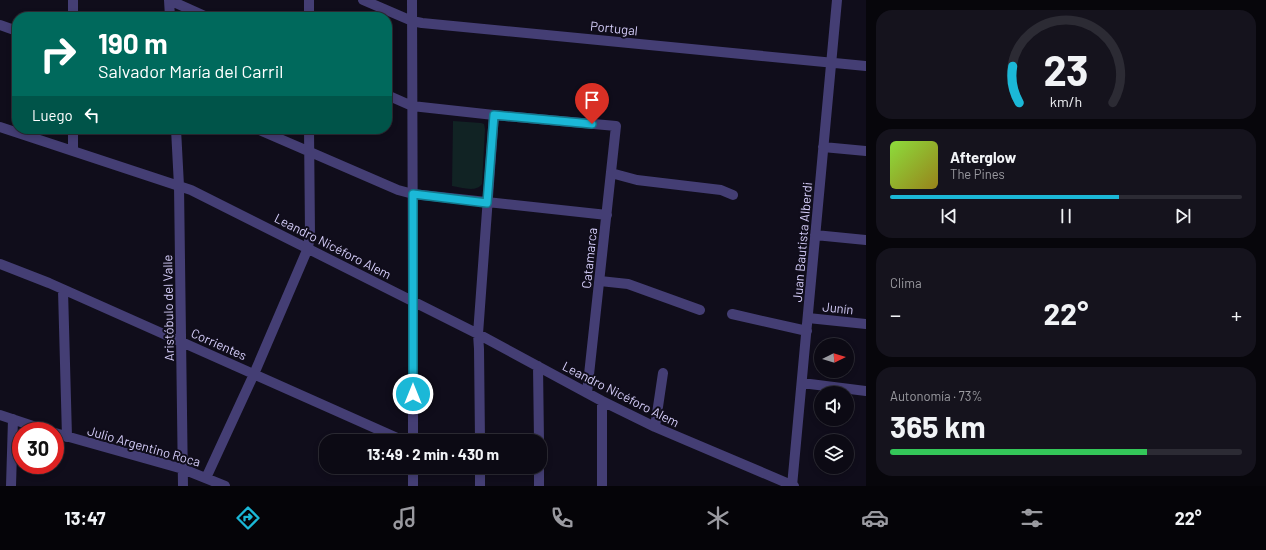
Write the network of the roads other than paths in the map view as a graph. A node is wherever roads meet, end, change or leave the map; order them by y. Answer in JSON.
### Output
{"nodes":[{"id":1,"x":73,"y":0,"type":"edge"},
{"id":2,"x":169,"y":0,"type":"edge"},
{"id":3,"x":309,"y":0,"type":"edge"},
{"id":4,"x":363,"y":0,"type":"edge"},
{"id":5,"x":412,"y":0,"type":"edge"},
{"id":6,"x":837,"y":0,"type":"edge"},
{"id":7,"x":73,"y":12,"type":"edge"},
{"id":8,"x":170,"y":12,"type":"edge"},
{"id":9,"x":196,"y":12,"type":"edge"},
{"id":10,"x":309,"y":12,"type":"edge"},
{"id":11,"x":391,"y":12,"type":"edge"},
{"id":12,"x":392,"y":12,"type":"edge"},
{"id":13,"x":412,"y":21,"type":"junction"},
{"id":14,"x":0,"y":25,"type":"edge"},
{"id":15,"x":12,"y":29,"type":"edge"},
{"id":16,"x":832,"y":63,"type":"junction"},
{"id":17,"x":866,"y":66,"type":"edge"},
{"id":18,"x":392,"y":97,"type":"edge"},
{"id":19,"x":412,"y":106,"type":"junction"},
{"id":20,"x":494,"y":115,"type":"junction"},
{"id":21,"x":0,"y":127,"type":"edge"},
{"id":22,"x":12,"y":131,"type":"edge"},
{"id":23,"x":21,"y":134,"type":"edge"},
{"id":24,"x":73,"y":134,"type":"edge"},
{"id":25,"x":176,"y":134,"type":"edge"},
{"id":26,"x":269,"y":134,"type":"edge"},
{"id":27,"x":309,"y":134,"type":"edge"},
{"id":28,"x":824,"y":147,"type":"junction"},
{"id":29,"x":73,"y":151,"type":"junction"},
{"id":30,"x":309,"y":151,"type":"junction"},
{"id":31,"x":866,"y":151,"type":"edge"},
{"id":32,"x":611,"y":173,"type":"junction"},
{"id":33,"x":179,"y":186,"type":"junction"},
{"id":34,"x":413,"y":194,"type":"junction"},
{"id":35,"x":733,"y":195,"type":"dead end"},
{"id":36,"x":487,"y":203,"type":"junction"},
{"id":37,"x":607,"y":215,"type":"junction"},
{"id":38,"x":815,"y":235,"type":"junction"},
{"id":39,"x":866,"y":240,"type":"edge"},
{"id":40,"x":308,"y":248,"type":"junction"},
{"id":41,"x":0,"y":264,"type":"edge"},
{"id":42,"x":600,"y":281,"type":"junction"},
{"id":43,"x":63,"y":290,"type":"junction"},
{"id":44,"x":414,"y":302,"type":"junction"},
{"id":45,"x":700,"y":310,"type":"dead end"},
{"id":46,"x":732,"y":314,"type":"dead end"},
{"id":47,"x":808,"y":318,"type":"junction"},
{"id":48,"x":866,"y":324,"type":"edge"},
{"id":49,"x":807,"y":331,"type":"junction"},
{"id":50,"x":478,"y":334,"type":"junction"},
{"id":51,"x":181,"y":342,"type":"junction"},
{"id":52,"x":538,"y":366,"type":"junction"},
{"id":53,"x":663,"y":373,"type":"dead end"},
{"id":54,"x":254,"y":374,"type":"junction"},
{"id":55,"x":802,"y":383,"type":"junction"},
{"id":56,"x":866,"y":391,"type":"edge"},
{"id":57,"x":588,"y":393,"type":"junction"},
{"id":58,"x":602,"y":401,"type":"junction"},
{"id":59,"x":0,"y":416,"type":"edge"},
{"id":60,"x":13,"y":420,"type":"junction"},
{"id":61,"x":19,"y":422,"type":"edge"},
{"id":62,"x":655,"y":427,"type":"junction"},
{"id":63,"x":388,"y":434,"type":"edge"},
{"id":64,"x":413,"y":434,"type":"edge"},
{"id":65,"x":480,"y":434,"type":"edge"},
{"id":66,"x":539,"y":434,"type":"edge"},
{"id":67,"x":64,"y":436,"type":"edge"},
{"id":68,"x":67,"y":437,"type":"junction"},
{"id":69,"x":183,"y":469,"type":"junction"},
{"id":70,"x":413,"y":474,"type":"edge"},
{"id":71,"x":480,"y":474,"type":"edge"},
{"id":72,"x":539,"y":474,"type":"edge"},
{"id":73,"x":206,"y":478,"type":"junction"},
{"id":74,"x":11,"y":486,"type":"edge"},
{"id":75,"x":183,"y":486,"type":"edge"},
{"id":76,"x":225,"y":486,"type":"edge"},
{"id":77,"x":413,"y":486,"type":"edge"},
{"id":78,"x":480,"y":486,"type":"edge"},
{"id":79,"x":539,"y":486,"type":"edge"},
{"id":80,"x":602,"y":486,"type":"edge"},
{"id":81,"x":792,"y":486,"type":"edge"}],
"edges":[{"from":1,"to":7,"type":"street"},
{"from":2,"to":8,"type":"street"},
{"from":2,"to":9,"type":"street"},
{"from":3,"to":10,"type":"street"},
{"from":4,"to":11,"type":"street","name":"Portugal"},
{"from":5,"to":13,"type":"street"},
{"from":6,"to":16,"type":"street","name":"Juan Bautista Alberdi"},
{"from":12,"to":13,"type":"street","name":"Portugal"},
{"from":13,"to":16,"type":"street","name":"Portugal"},
{"from":13,"to":19,"type":"street"},
{"from":14,"to":15,"type":"street"},
{"from":16,"to":17,"type":"street","name":"Portugal"},
{"from":16,"to":28,"type":"street","name":"Juan Bautista Alberdi"},
{"from":18,"to":19,"type":"street"},
{"from":19,"to":20,"type":"street"},
{"from":19,"to":34,"type":"street"},
{"from":20,"to":32,"type":"street","name":"Catamarca"},
{"from":20,"to":36,"type":"street"},
{"from":21,"to":22,"type":"street","name":"Leandro Nicéforo Alem"},
{"from":23,"to":29,"type":"street","name":"Leandro Nicéforo Alem"},
{"from":24,"to":29,"type":"street"},
{"from":25,"to":33,"type":"street","name":"Aristóbulo del Valle"},
{"from":26,"to":30,"type":"street"},
{"from":27,"to":30,"type":"street"},
{"from":28,"to":31,"type":"street"},
{"from":28,"to":38,"type":"street","name":"Juan Bautista Alberdi"},
{"from":29,"to":33,"type":"street","name":"Leandro Nicéforo Alem"},
{"from":30,"to":34,"type":"street"},
{"from":30,"to":40,"type":"street"},
{"from":32,"to":35,"type":"street"},
{"from":32,"to":37,"type":"street","name":"Catamarca"},
{"from":33,"to":40,"type":"street","name":"Leandro Nicéforo Alem"},
{"from":33,"to":51,"type":"street","name":"Aristóbulo del Valle"},
{"from":34,"to":36,"type":"street"},
{"from":34,"to":44,"type":"street"},
{"from":36,"to":37,"type":"street"},
{"from":36,"to":50,"type":"street"},
{"from":37,"to":42,"type":"street","name":"Catamarca"},
{"from":38,"to":39,"type":"street"},
{"from":38,"to":47,"type":"street","name":"Juan Bautista Alberdi"},
{"from":40,"to":44,"type":"street","name":"Leandro Nicéforo Alem"},
{"from":40,"to":54,"type":"street"},
{"from":41,"to":43,"type":"street","name":"Corrientes"},
{"from":42,"to":45,"type":"street"},
{"from":42,"to":57,"type":"street","name":"Catamarca"},
{"from":43,"to":51,"type":"street","name":"Corrientes"},
{"from":43,"to":68,"type":"street"},
{"from":44,"to":50,"type":"street","name":"Leandro Nicéforo Alem"},
{"from":44,"to":64,"type":"street"},
{"from":46,"to":49,"type":"street"},
{"from":47,"to":48,"type":"street","name":"Junín"},
{"from":47,"to":49,"type":"street","name":"Juan Bautista Alberdi"},
{"from":49,"to":55,"type":"street","name":"Juan Bautista Alberdi"},
{"from":50,"to":52,"type":"street","name":"Leandro Nicéforo Alem"},
{"from":50,"to":65,"type":"street"},
{"from":51,"to":54,"type":"street","name":"Corrientes"},
{"from":51,"to":69,"type":"street","name":"Aristóbulo del Valle"},
{"from":52,"to":57,"type":"street","name":"Leandro Nicéforo Alem"},
{"from":52,"to":66,"type":"street"},
{"from":53,"to":62,"type":"street"},
{"from":54,"to":63,"type":"street","name":"Corrientes"},
{"from":54,"to":73,"type":"street"},
{"from":55,"to":56,"type":"street"},
{"from":55,"to":81,"type":"street","name":"Juan Bautista Alberdi"},
{"from":57,"to":58,"type":"street","name":"Leandro Nicéforo Alem"},
{"from":58,"to":62,"type":"street","name":"Leandro Nicéforo Alem"},
{"from":58,"to":80,"type":"street"},
{"from":59,"to":60,"type":"street"},
{"from":60,"to":61,"type":"street"},
{"from":60,"to":74,"type":"street"},
{"from":62,"to":81,"type":"street","name":"Leandro Nicéforo Alem"},
{"from":67,"to":68,"type":"street","name":"Julio Argentino Roca"},
{"from":68,"to":69,"type":"street","name":"Julio Argentino Roca"},
{"from":69,"to":73,"type":"street","name":"Julio Argentino Roca"},
{"from":69,"to":75,"type":"street","name":"Aristóbulo del Valle"},
{"from":70,"to":77,"type":"street"},
{"from":71,"to":78,"type":"street"},
{"from":72,"to":79,"type":"street"},
{"from":73,"to":76,"type":"street","name":"Julio Argentino Roca"}]}
